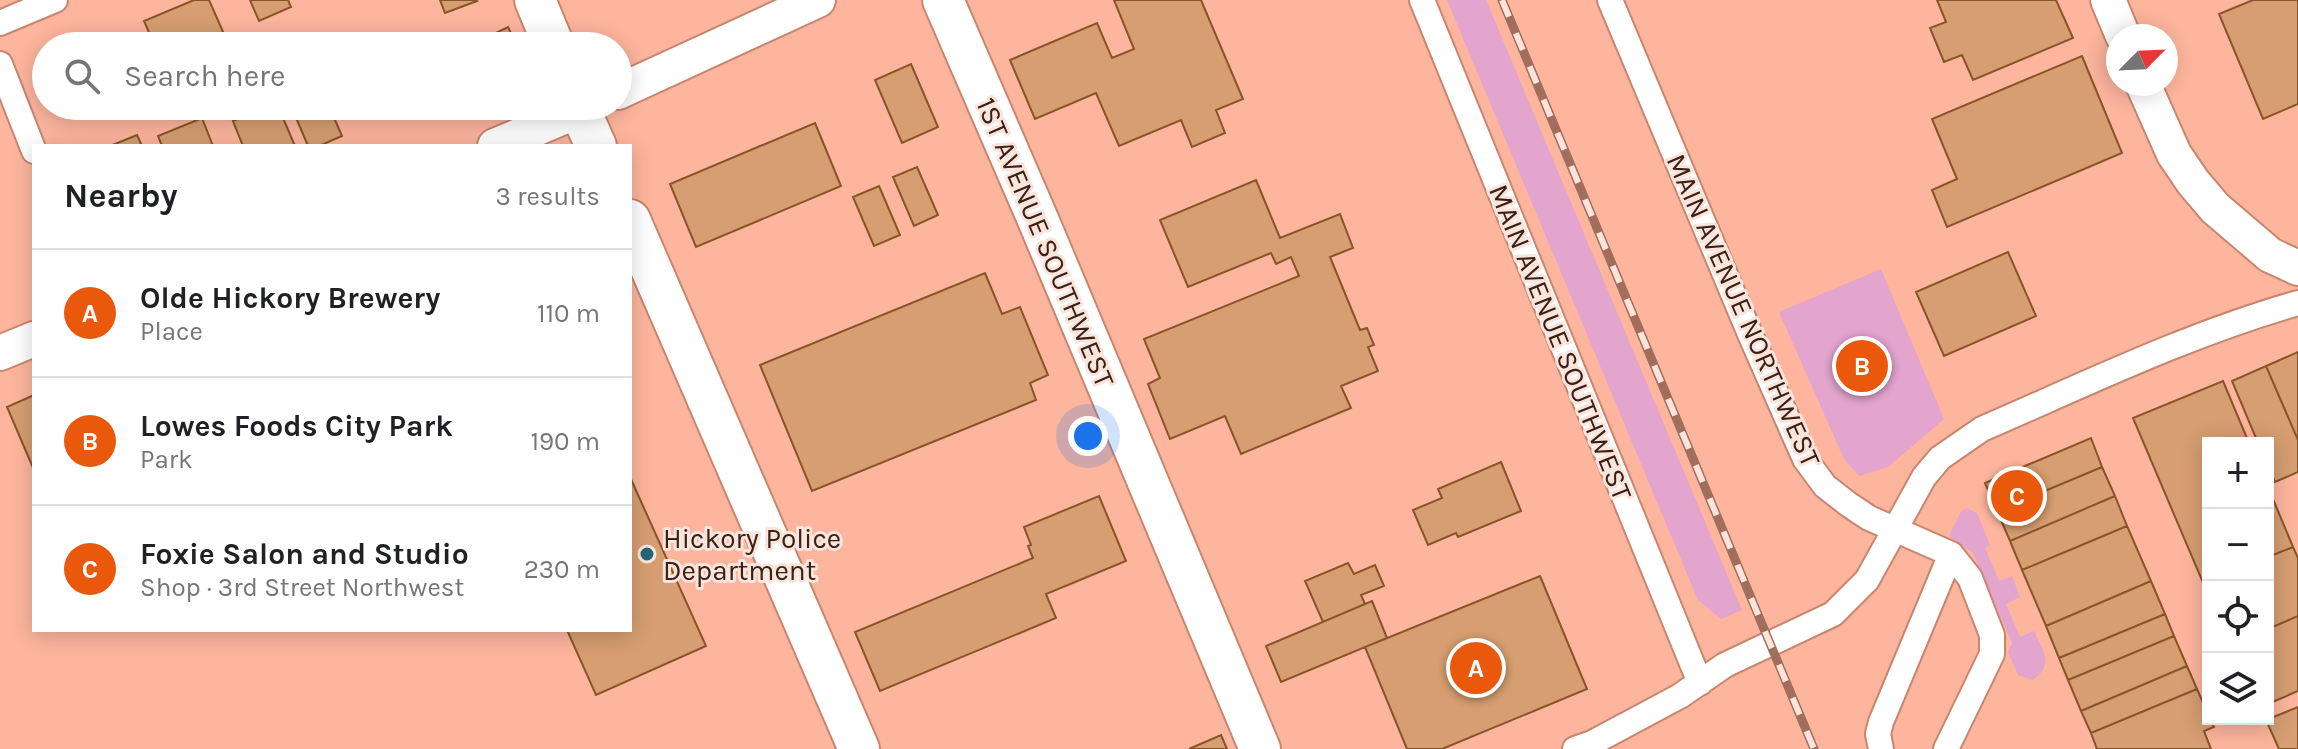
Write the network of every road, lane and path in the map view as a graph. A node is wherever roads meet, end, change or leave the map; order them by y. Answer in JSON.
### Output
{"nodes":[{"id":1,"x":55,"y":0,"type":"edge"},
{"id":2,"x":535,"y":0,"type":"edge"},
{"id":3,"x":818,"y":0,"type":"edge"},
{"id":4,"x":943,"y":0,"type":"edge"},
{"id":5,"x":1422,"y":0,"type":"edge"},
{"id":6,"x":1610,"y":0,"type":"edge"},
{"id":7,"x":2108,"y":0,"type":"edge"},
{"id":8,"x":0,"y":23,"type":"edge"},
{"id":9,"x":2118,"y":24,"type":"edge"},
{"id":10,"x":548,"y":32,"type":"edge"},
{"id":11,"x":0,"y":64,"type":"edge"},
{"id":12,"x":632,"y":86,"type":"edge"},
{"id":13,"x":2148,"y":96,"type":"edge"},
{"id":14,"x":553,"y":120,"type":"edge"},
{"id":15,"x":587,"y":120,"type":"edge"},
{"id":16,"x":499,"y":144,"type":"edge"},
{"id":17,"x":595,"y":144,"type":"edge"},
{"id":18,"x":32,"y":146,"type":"edge"},
{"id":19,"x":632,"y":225,"type":"edge"},
{"id":20,"x":2298,"y":268,"type":"edge"},
{"id":21,"x":2298,"y":303,"type":"edge"},
{"id":22,"x":32,"y":340,"type":"edge"},
{"id":23,"x":0,"y":353,"type":"edge"},
{"id":24,"x":1894,"y":528,"type":"junction"},
{"id":25,"x":1951,"y":554,"type":"junction"},
{"id":26,"x":1700,"y":683,"type":"junction"},
{"id":27,"x":1587,"y":747,"type":"edge"},
{"id":28,"x":859,"y":749,"type":"edge"},
{"id":29,"x":1260,"y":749,"type":"edge"},
{"id":30,"x":1881,"y":749,"type":"edge"},
{"id":31,"x":1946,"y":749,"type":"edge"}],
"edges":[{"from":1,"to":8,"type":"street"},
{"from":2,"to":10,"type":"main road"},
{"from":3,"to":12,"type":"main road"},
{"from":4,"to":29,"type":"main road","name":"1ST AVENUE SOUTHWEST"},
{"from":5,"to":26,"type":"street","name":"MAIN AVENUE SOUTHWEST"},
{"from":6,"to":24,"type":"street","name":"MAIN AVENUE NORTHWEST"},
{"from":7,"to":9,"type":"main road"},
{"from":11,"to":18,"type":"street"},
{"from":13,"to":20,"type":"main road"},
{"from":14,"to":16,"type":"main road"},
{"from":15,"to":17,"type":"main road"},
{"from":19,"to":28,"type":"main road"},
{"from":21,"to":24,"type":"street"},
{"from":22,"to":23,"type":"main road"},
{"from":24,"to":25,"type":"street","name":"MAIN AVENUE NORTHWEST"},
{"from":24,"to":26,"type":"street"},
{"from":25,"to":30,"type":"street"},
{"from":25,"to":31,"type":"street"},
{"from":26,"to":27,"type":"street"}]}
